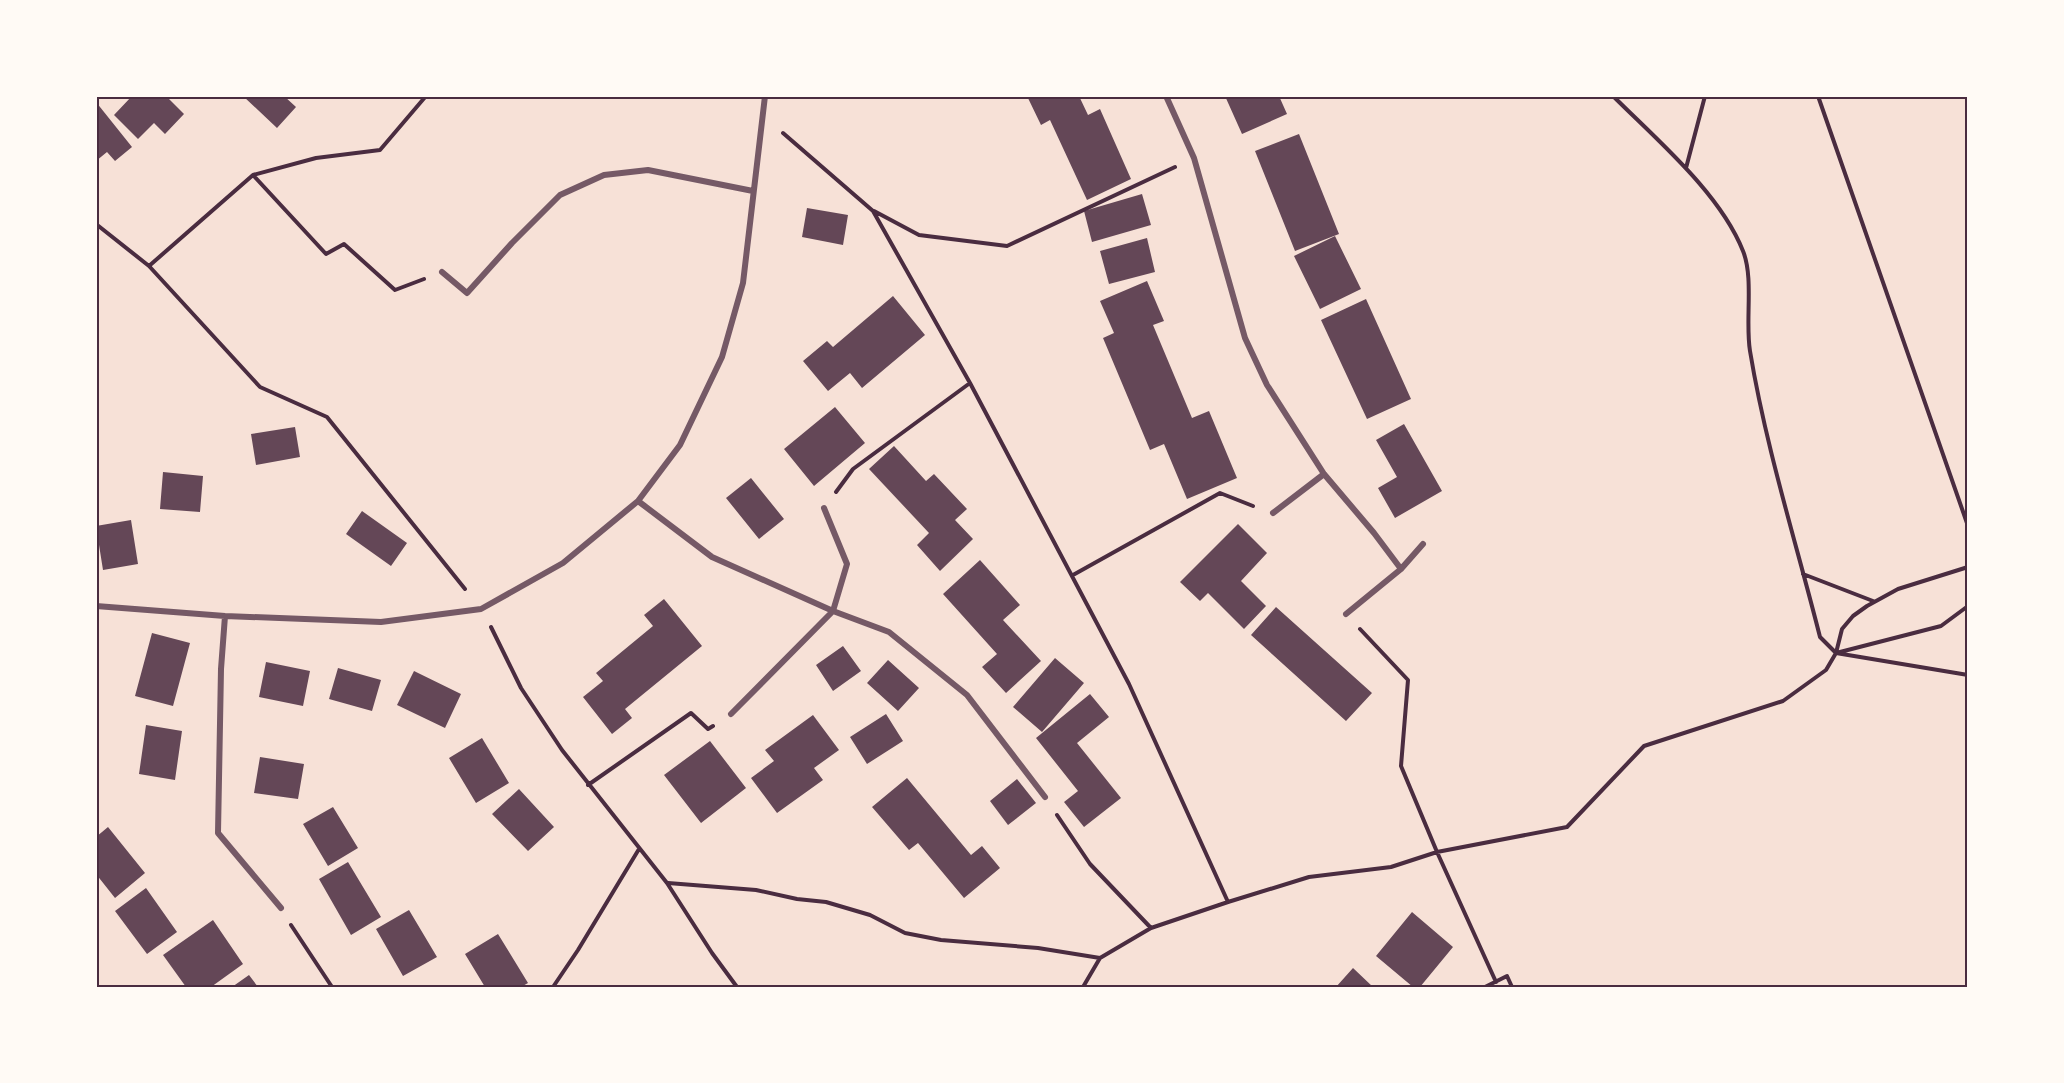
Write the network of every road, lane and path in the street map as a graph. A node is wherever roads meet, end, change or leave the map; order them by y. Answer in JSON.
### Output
{"nodes":[{"id":1,"x":426,"y":96,"type":"edge"},
{"id":2,"x":765,"y":96,"type":"edge"},
{"id":3,"x":1166,"y":96,"type":"edge"},
{"id":4,"x":1613,"y":96,"type":"edge"},
{"id":5,"x":1705,"y":96,"type":"edge"},
{"id":6,"x":1818,"y":96,"type":"edge"},
{"id":7,"x":763,"y":116,"type":"junction"},
{"id":8,"x":1194,"y":158,"type":"junction"},
{"id":9,"x":1686,"y":169,"type":"junction"},
{"id":10,"x":253,"y":175,"type":"junction"},
{"id":11,"x":753,"y":191,"type":"junction"},
{"id":12,"x":873,"y":211,"type":"junction"},
{"id":13,"x":96,"y":224,"type":"edge"},
{"id":14,"x":149,"y":266,"type":"junction"},
{"id":15,"x":441,"y":272,"type":"joint"},
{"id":16,"x":970,"y":384,"type":"junction"},
{"id":17,"x":1324,"y":474,"type":"junction"},
{"id":18,"x":638,"y":501,"type":"junction"},
{"id":19,"x":824,"y":508,"type":"joint"},
{"id":20,"x":1273,"y":513,"type":"joint"},
{"id":21,"x":1968,"y":526,"type":"edge"},
{"id":22,"x":1423,"y":544,"type":"dead end"},
{"id":23,"x":1968,"y":567,"type":"edge"},
{"id":24,"x":1401,"y":569,"type":"junction"},
{"id":25,"x":1803,"y":574,"type":"junction"},
{"id":26,"x":1073,"y":575,"type":"junction"},
{"id":27,"x":1874,"y":602,"type":"junction"},
{"id":28,"x":96,"y":606,"type":"edge"},
{"id":29,"x":1968,"y":606,"type":"edge"},
{"id":30,"x":481,"y":609,"type":"junction"},
{"id":31,"x":833,"y":611,"type":"junction"},
{"id":32,"x":1346,"y":614,"type":"joint"},
{"id":33,"x":225,"y":616,"type":"junction"},
{"id":34,"x":1836,"y":653,"type":"junction"},
{"id":35,"x":1968,"y":675,"type":"edge"},
{"id":36,"x":731,"y":714,"type":"joint"},
{"id":37,"x":588,"y":785,"type":"junction"},
{"id":38,"x":1045,"y":797,"type":"joint"},
{"id":39,"x":639,"y":849,"type":"junction"},
{"id":40,"x":1437,"y":852,"type":"junction"},
{"id":41,"x":667,"y":883,"type":"junction"},
{"id":42,"x":1228,"y":902,"type":"junction"},
{"id":43,"x":281,"y":908,"type":"joint"},
{"id":44,"x":1151,"y":928,"type":"junction"},
{"id":45,"x":1100,"y":958,"type":"junction"},
{"id":46,"x":1496,"y":982,"type":"junction"},
{"id":47,"x":332,"y":987,"type":"edge"},
{"id":48,"x":553,"y":987,"type":"edge"},
{"id":49,"x":737,"y":987,"type":"edge"},
{"id":50,"x":1083,"y":987,"type":"edge"},
{"id":51,"x":1485,"y":987,"type":"edge"},
{"id":52,"x":1512,"y":987,"type":"edge"}],
"edges":[{"from":1,"to":10,"type":"path"},
{"from":2,"to":7,"type":"street"},
{"from":3,"to":8,"type":"street"},
{"from":4,"to":9,"type":"path"},
{"from":5,"to":9,"type":"path"},
{"from":6,"to":21,"type":"path"},
{"from":7,"to":11,"type":"street"},
{"from":7,"to":12,"type":"path"},
{"from":8,"to":12,"type":"path"},
{"from":8,"to":17,"type":"street"},
{"from":9,"to":25,"type":"path"},
{"from":10,"to":14,"type":"path"},
{"from":10,"to":15,"type":"path"},
{"from":11,"to":15,"type":"street"},
{"from":11,"to":18,"type":"street"},
{"from":12,"to":16,"type":"path"},
{"from":13,"to":14,"type":"path"},
{"from":14,"to":30,"type":"path"},
{"from":16,"to":19,"type":"path"},
{"from":16,"to":26,"type":"path"},
{"from":17,"to":20,"type":"street"},
{"from":17,"to":24,"type":"street"},
{"from":18,"to":30,"type":"street"},
{"from":18,"to":31,"type":"street"},
{"from":19,"to":31,"type":"street"},
{"from":20,"to":26,"type":"path"},
{"from":22,"to":24,"type":"street"},
{"from":23,"to":27,"type":"path"},
{"from":24,"to":32,"type":"street"},
{"from":25,"to":27,"type":"path"},
{"from":25,"to":34,"type":"path"},
{"from":26,"to":42,"type":"path"},
{"from":27,"to":34,"type":"path"},
{"from":28,"to":33,"type":"street"},
{"from":29,"to":34,"type":"path"},
{"from":30,"to":33,"type":"street"},
{"from":30,"to":37,"type":"path"},
{"from":31,"to":36,"type":"street"},
{"from":31,"to":38,"type":"street"},
{"from":32,"to":40,"type":"path"},
{"from":33,"to":43,"type":"street"},
{"from":34,"to":35,"type":"path"},
{"from":34,"to":40,"type":"path"},
{"from":36,"to":37,"type":"path"},
{"from":37,"to":39,"type":"path"},
{"from":38,"to":44,"type":"path"},
{"from":39,"to":41,"type":"path"},
{"from":39,"to":48,"type":"path"},
{"from":40,"to":42,"type":"path"},
{"from":40,"to":46,"type":"path"},
{"from":41,"to":45,"type":"path"},
{"from":41,"to":49,"type":"path"},
{"from":42,"to":44,"type":"path"},
{"from":43,"to":47,"type":"path"},
{"from":44,"to":45,"type":"path"},
{"from":45,"to":50,"type":"path"},
{"from":46,"to":51,"type":"path"},
{"from":46,"to":52,"type":"path"}]}
